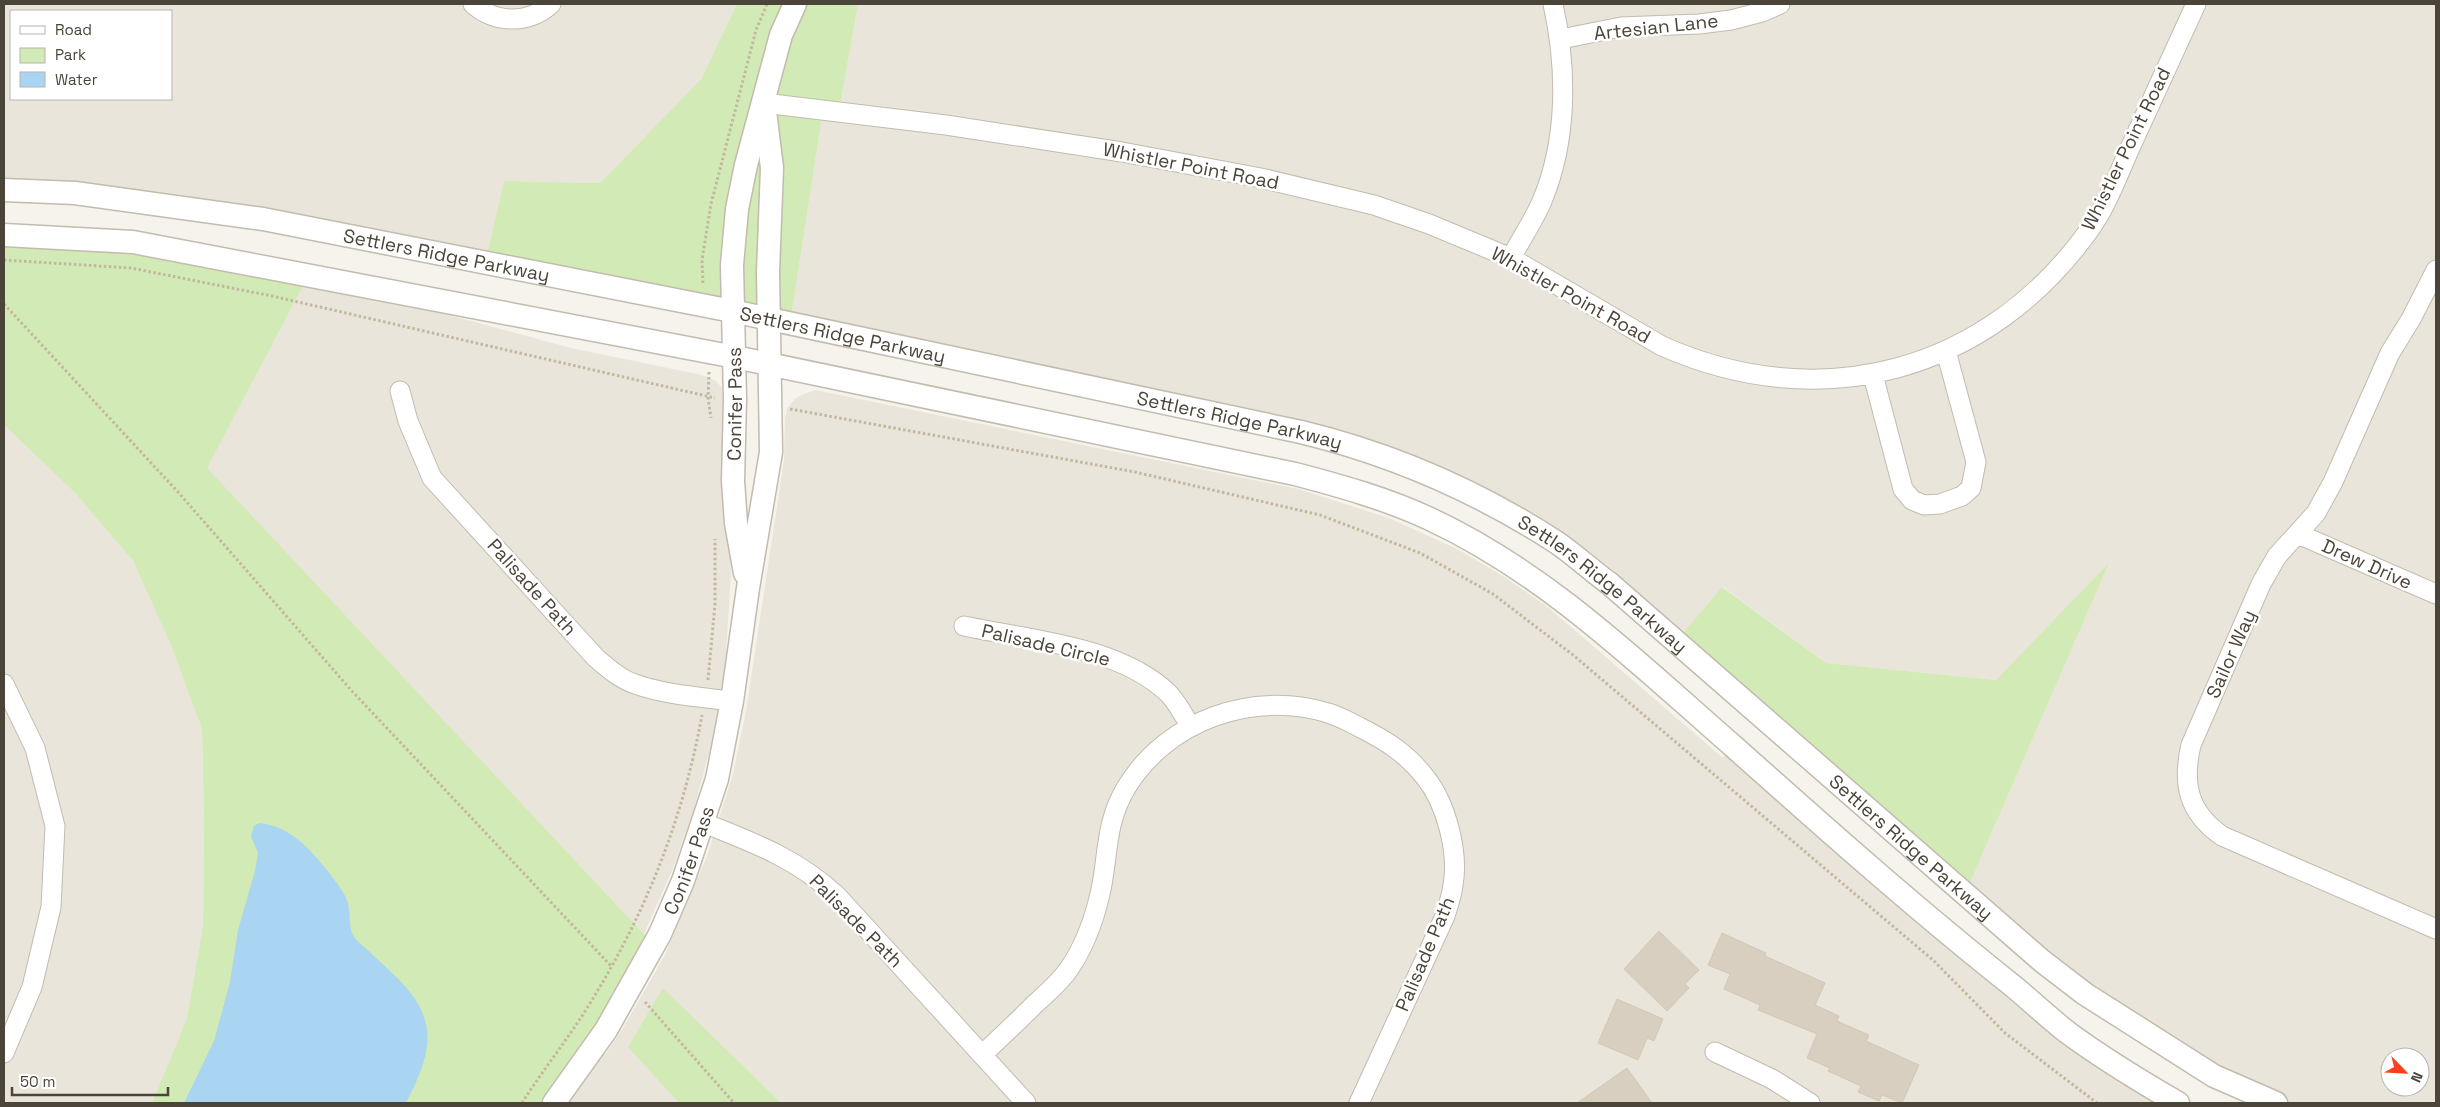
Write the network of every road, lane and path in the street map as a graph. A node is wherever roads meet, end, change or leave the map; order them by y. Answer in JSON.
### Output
{"nodes":[{"id":1,"x":473,"y":4,"type":"edge"},
{"id":2,"x":551,"y":4,"type":"edge"},
{"id":3,"x":767,"y":4,"type":"edge"},
{"id":4,"x":795,"y":4,"type":"edge"},
{"id":5,"x":1553,"y":4,"type":"edge"},
{"id":6,"x":1780,"y":4,"type":"edge"},
{"id":7,"x":2196,"y":4,"type":"edge"},
{"id":8,"x":1561,"y":39,"type":"junction"},
{"id":9,"x":764,"y":103,"type":"junction"},
{"id":10,"x":4,"y":190,"type":"edge"},
{"id":11,"x":4,"y":235,"type":"edge"},
{"id":12,"x":1511,"y":258,"type":"junction"},
{"id":13,"x":4,"y":260,"type":"edge"},
{"id":14,"x":702,"y":260,"type":"dead end"},
{"id":15,"x":2436,"y":270,"type":"edge"},
{"id":16,"x":4,"y":304,"type":"edge"},
{"id":17,"x":732,"y":311,"type":"junction"},
{"id":18,"x":769,"y":319,"type":"junction"},
{"id":19,"x":1946,"y":351,"type":"junction"},
{"id":20,"x":735,"y":357,"type":"junction"},
{"id":21,"x":770,"y":364,"type":"junction"},
{"id":22,"x":1874,"y":375,"type":"junction"},
{"id":23,"x":400,"y":391,"type":"dead end"},
{"id":24,"x":796,"y":410,"type":"dead end"},
{"id":25,"x":712,"y":420,"type":"dead end"},
{"id":26,"x":2298,"y":534,"type":"junction"},
{"id":27,"x":715,"y":536,"type":"dead end"},
{"id":28,"x":748,"y":588,"type":"junction"},
{"id":29,"x":2436,"y":594,"type":"edge"},
{"id":30,"x":964,"y":626,"type":"dead end"},
{"id":31,"x":4,"y":684,"type":"edge"},
{"id":32,"x":706,"y":698,"type":"junction"},
{"id":33,"x":732,"y":702,"type":"junction"},
{"id":34,"x":1190,"y":726,"type":"junction"},
{"id":35,"x":704,"y":822,"type":"junction"},
{"id":36,"x":2436,"y":930,"type":"edge"},
{"id":37,"x":611,"y":966,"type":"junction"},
{"id":38,"x":650,"y":1007,"type":"dead end"},
{"id":39,"x":1715,"y":1052,"type":"dead end"},
{"id":40,"x":4,"y":1053,"type":"edge"},
{"id":41,"x":982,"y":1055,"type":"junction"},
{"id":42,"x":522,"y":1103,"type":"edge"},
{"id":43,"x":554,"y":1103,"type":"edge"},
{"id":44,"x":734,"y":1103,"type":"edge"},
{"id":45,"x":1026,"y":1103,"type":"edge"},
{"id":46,"x":1359,"y":1103,"type":"edge"},
{"id":47,"x":1810,"y":1103,"type":"edge"},
{"id":48,"x":2097,"y":1103,"type":"edge"},
{"id":49,"x":2178,"y":1103,"type":"edge"},
{"id":50,"x":2276,"y":1103,"type":"edge"}],
"edges":[{"from":1,"to":2,"type":"street"},
{"from":3,"to":14,"type":"path"},
{"from":4,"to":9,"type":"street","name":"Conifer Pass"},
{"from":5,"to":8,"type":"street"},
{"from":6,"to":8,"type":"street","name":"Artesian Lane"},
{"from":7,"to":19,"type":"street","name":"Whistler Point Road"},
{"from":8,"to":12,"type":"street"},
{"from":9,"to":12,"type":"street","name":"Whistler Point Road"},
{"from":9,"to":17,"type":"street","name":"Conifer Pass"},
{"from":9,"to":18,"type":"street","name":"Conifer Pass"},
{"from":10,"to":17,"type":"street","name":"Settlers Ridge Parkway"},
{"from":11,"to":20,"type":"street","name":"Settlers Ridge Parkway"},
{"from":12,"to":22,"type":"street","name":"Whistler Point Road"},
{"from":13,"to":25,"type":"path"},
{"from":15,"to":26,"type":"street","name":"Sailor Way"},
{"from":16,"to":37,"type":"path"},
{"from":17,"to":18,"type":"street","name":"Settlers Ridge Parkway"},
{"from":17,"to":20,"type":"street","name":"Conifer Pass"},
{"from":18,"to":21,"type":"street","name":"Conifer Pass"},
{"from":18,"to":50,"type":"street","name":"Settlers Ridge Parkway"},
{"from":19,"to":22,"type":"street","name":"Whistler Point Road"},
{"from":19,"to":22,"type":"street"},
{"from":20,"to":21,"type":"street","name":"Settlers Ridge Parkway"},
{"from":20,"to":28,"type":"street","name":"Conifer Pass"},
{"from":21,"to":28,"type":"street","name":"Conifer Pass"},
{"from":21,"to":49,"type":"street","name":"Settlers Ridge Parkway"},
{"from":23,"to":32,"type":"street","name":"Palisade Path"},
{"from":24,"to":48,"type":"path"},
{"from":26,"to":29,"type":"street","name":"Drew Drive"},
{"from":26,"to":36,"type":"street","name":"Sailor Way"},
{"from":27,"to":32,"type":"path"},
{"from":28,"to":33,"type":"street","name":"Conifer Pass"},
{"from":30,"to":34,"type":"street","name":"Palisade Circle"},
{"from":31,"to":40,"type":"street"},
{"from":32,"to":33,"type":"street","name":"Palisade Path"},
{"from":32,"to":37,"type":"path"},
{"from":33,"to":35,"type":"street","name":"Conifer Pass"},
{"from":34,"to":41,"type":"street","name":"Palisade Path"},
{"from":34,"to":46,"type":"street","name":"Palisade Path"},
{"from":35,"to":41,"type":"street","name":"Palisade Path"},
{"from":35,"to":43,"type":"street","name":"Conifer Pass"},
{"from":37,"to":42,"type":"path"},
{"from":38,"to":44,"type":"path"},
{"from":39,"to":47,"type":"street"},
{"from":41,"to":45,"type":"street","name":"Palisade Path"}]}
